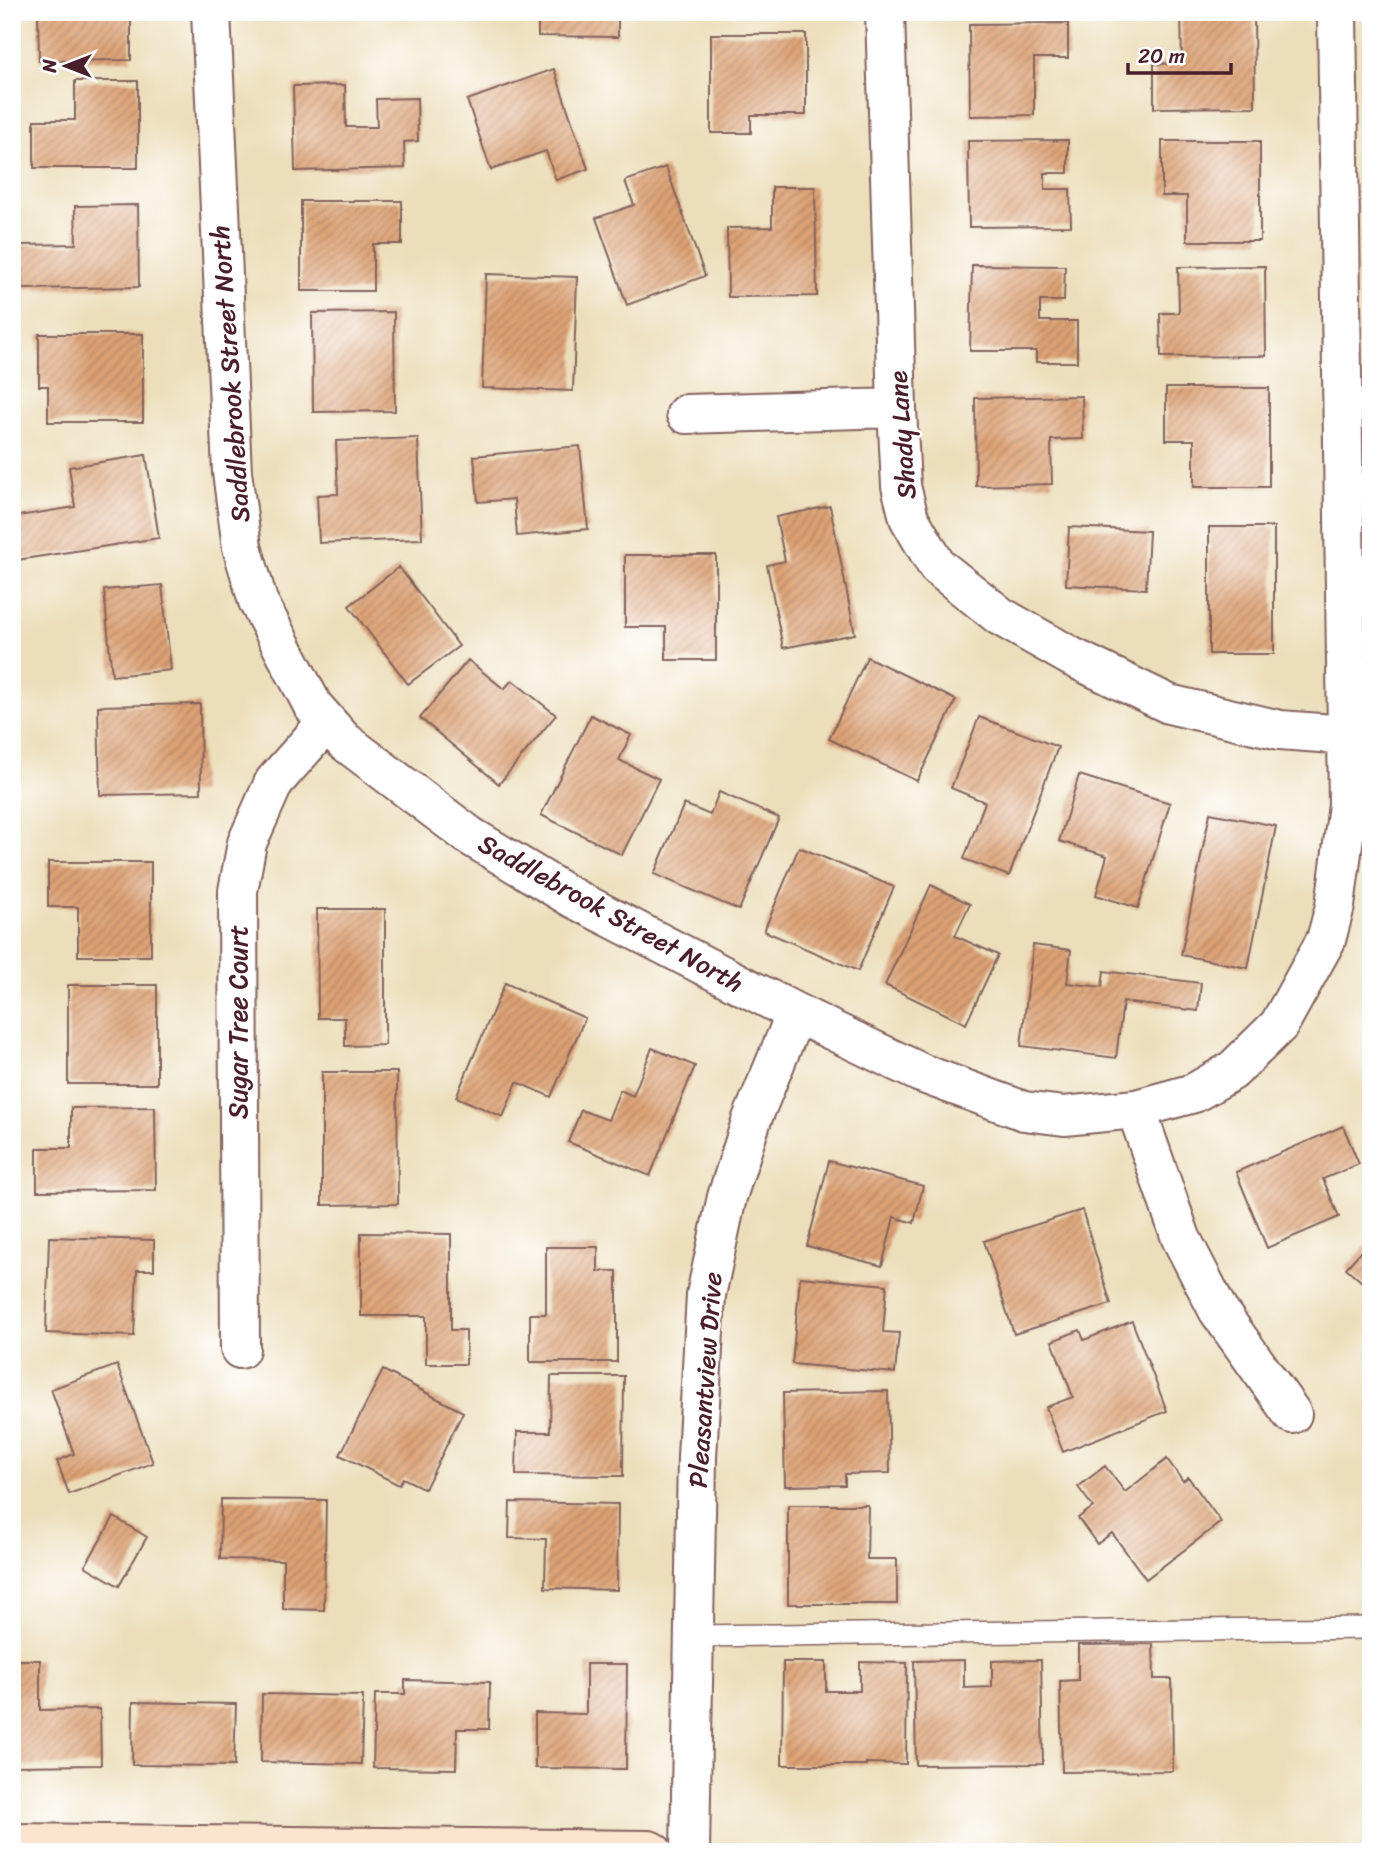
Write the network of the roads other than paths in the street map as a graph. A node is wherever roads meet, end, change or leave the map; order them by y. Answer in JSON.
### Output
{"nodes":[{"id":1,"x":211,"y":12,"type":"edge"},
{"id":2,"x":885,"y":12,"type":"edge"},
{"id":3,"x":1337,"y":12,"type":"edge"},
{"id":4,"x":1354,"y":140,"type":"edge"},
{"id":5,"x":897,"y":408,"type":"junction"},
{"id":6,"x":686,"y":414,"type":"dead end"},
{"id":7,"x":327,"y":722,"type":"junction"},
{"id":8,"x":1347,"y":735,"type":"junction"},
{"id":9,"x":796,"y":1013,"type":"junction"},
{"id":10,"x":1136,"y":1109,"type":"junction"},
{"id":11,"x":240,"y":1349,"type":"dead end"},
{"id":12,"x":1292,"y":1414,"type":"dead end"},
{"id":13,"x":1371,"y":1628,"type":"edge"},
{"id":14,"x":694,"y":1636,"type":"junction"},
{"id":15,"x":12,"y":1843,"type":"edge"},
{"id":16,"x":203,"y":1848,"type":"edge"},
{"id":17,"x":653,"y":1852,"type":"edge"},
{"id":18,"x":690,"y":1852,"type":"edge"}],
"edges":[{"from":1,"to":7,"type":"street","name":"Saddlebrook Street North"},
{"from":2,"to":5,"type":"street","name":"Shady Lane"},
{"from":3,"to":4,"type":"street","name":"Saddlebrook Street North"},
{"from":4,"to":8,"type":"street","name":"Saddlebrook Street North"},
{"from":5,"to":6,"type":"street"},
{"from":5,"to":8,"type":"street","name":"Shady Lane"},
{"from":7,"to":9,"type":"street","name":"Saddlebrook Street North"},
{"from":7,"to":11,"type":"street","name":"Sugar Tree Court"},
{"from":8,"to":10,"type":"street","name":"Saddlebrook Street North"},
{"from":9,"to":10,"type":"street","name":"Saddlebrook Street North"},
{"from":9,"to":14,"type":"street","name":"Pleasantview Drive"},
{"from":10,"to":12,"type":"street"},
{"from":13,"to":14,"type":"lane"},
{"from":14,"to":18,"type":"street","name":"Pleasantview Drive"},
{"from":15,"to":16,"type":"street"},
{"from":16,"to":17,"type":"street"}]}
